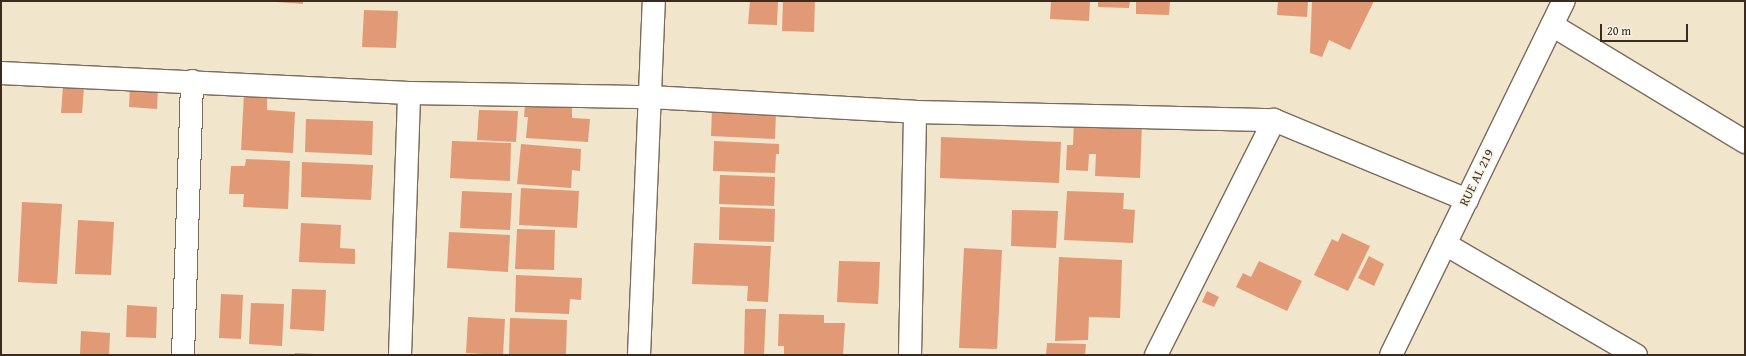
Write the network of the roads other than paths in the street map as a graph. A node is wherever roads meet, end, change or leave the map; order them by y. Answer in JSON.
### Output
{"nodes":[{"id":1,"x":654,"y":1,"type":"edge"},
{"id":2,"x":1564,"y":1,"type":"edge"},
{"id":3,"x":1552,"y":25,"type":"junction"},
{"id":4,"x":1,"y":73,"type":"edge"},
{"id":5,"x":192,"y":81,"type":"junction"},
{"id":6,"x":409,"y":93,"type":"junction"},
{"id":7,"x":650,"y":97,"type":"junction"},
{"id":8,"x":915,"y":112,"type":"junction"},
{"id":9,"x":1274,"y":120,"type":"junction"},
{"id":10,"x":1745,"y":142,"type":"edge"},
{"id":11,"x":1466,"y":200,"type":"junction"},
{"id":12,"x":1445,"y":244,"type":"junction"},
{"id":13,"x":183,"y":355,"type":"edge"},
{"id":14,"x":400,"y":355,"type":"edge"},
{"id":15,"x":639,"y":355,"type":"edge"},
{"id":16,"x":910,"y":355,"type":"edge"},
{"id":17,"x":1156,"y":355,"type":"edge"},
{"id":18,"x":1390,"y":355,"type":"edge"},
{"id":19,"x":1636,"y":355,"type":"edge"}],
"edges":[{"from":1,"to":7,"type":"street"},
{"from":2,"to":3,"type":"street","name":"RUE AL 219"},
{"from":3,"to":10,"type":"street"},
{"from":3,"to":11,"type":"street","name":"RUE AL 219"},
{"from":4,"to":5,"type":"street"},
{"from":5,"to":6,"type":"street"},
{"from":5,"to":13,"type":"street"},
{"from":6,"to":7,"type":"street"},
{"from":6,"to":14,"type":"street"},
{"from":7,"to":8,"type":"street"},
{"from":7,"to":15,"type":"street"},
{"from":8,"to":9,"type":"street"},
{"from":8,"to":16,"type":"street"},
{"from":9,"to":11,"type":"street"},
{"from":9,"to":17,"type":"street"},
{"from":11,"to":12,"type":"street","name":"RUE AL 219"},
{"from":12,"to":18,"type":"street","name":"RUE AL 219"},
{"from":12,"to":19,"type":"street"}]}
